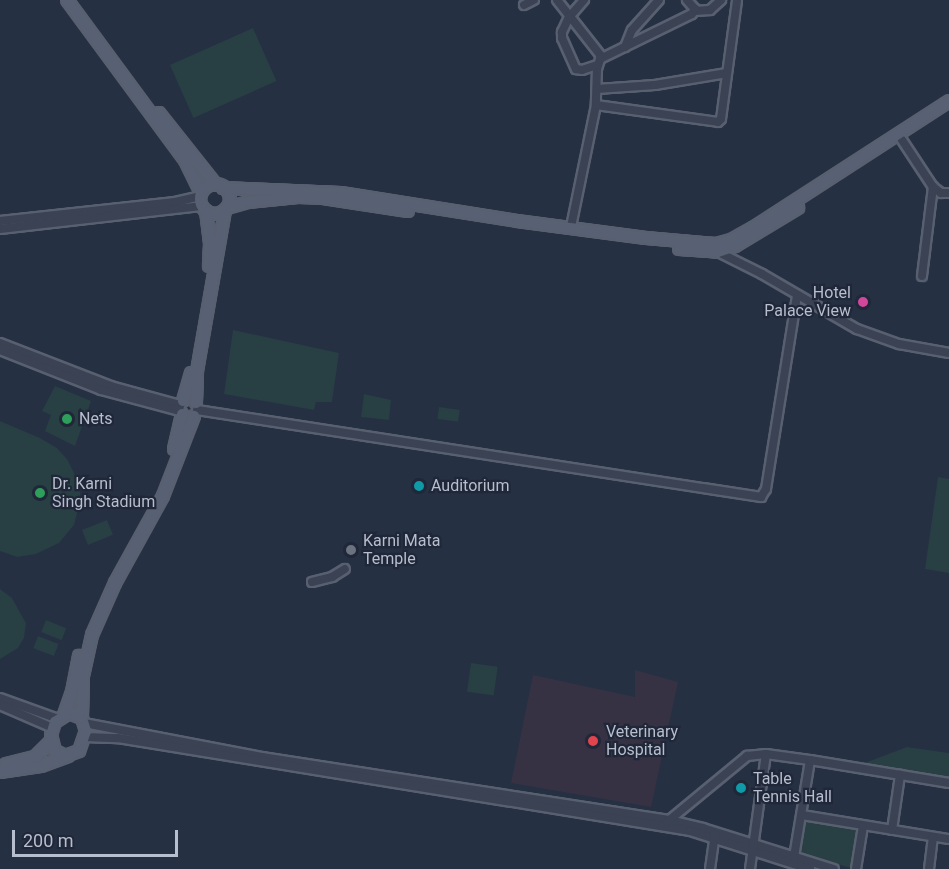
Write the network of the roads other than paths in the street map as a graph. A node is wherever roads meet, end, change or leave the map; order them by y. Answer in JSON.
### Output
{"nodes":[{"id":1,"x":67,"y":0,"type":"edge"},
{"id":2,"x":74,"y":0,"type":"edge"},
{"id":3,"x":534,"y":0,"type":"edge"},
{"id":4,"x":557,"y":0,"type":"edge"},
{"id":5,"x":584,"y":0,"type":"edge"},
{"id":6,"x":659,"y":0,"type":"edge"},
{"id":7,"x":721,"y":0,"type":"edge"},
{"id":8,"x":737,"y":0,"type":"edge"},
{"id":9,"x":692,"y":4,"type":"edge"},
{"id":10,"x":524,"y":5,"type":"dead end"},
{"id":11,"x":569,"y":17,"type":"junction"},
{"id":12,"x":624,"y":47,"type":"junction"},
{"id":13,"x":599,"y":62,"type":"junction"},
{"id":14,"x":727,"y":73,"type":"junction"},
{"id":15,"x":597,"y":89,"type":"junction"},
{"id":16,"x":949,"y":101,"type":"edge"},
{"id":17,"x":596,"y":105,"type":"junction"},
{"id":18,"x":949,"y":109,"type":"edge"},
{"id":19,"x":902,"y":140,"type":"junction"},
{"id":20,"x":219,"y":186,"type":"junction"},
{"id":21,"x":933,"y":187,"type":"junction"},
{"id":22,"x":946,"y":191,"type":"edge"},
{"id":23,"x":202,"y":201,"type":"junction"},
{"id":24,"x":226,"y":209,"type":"junction"},
{"id":25,"x":0,"y":221,"type":"edge"},
{"id":26,"x":571,"y":227,"type":"junction"},
{"id":27,"x":0,"y":229,"type":"edge"},
{"id":28,"x":718,"y":252,"type":"junction"},
{"id":29,"x":922,"y":276,"type":"dead end"},
{"id":30,"x":796,"y":295,"type":"junction"},
{"id":31,"x":0,"y":343,"type":"edge"},
{"id":32,"x":0,"y":350,"type":"edge"},
{"id":33,"x":949,"y":353,"type":"edge"},
{"id":34,"x":181,"y":408,"type":"junction"},
{"id":35,"x":196,"y":410,"type":"junction"},
{"id":36,"x":345,"y":569,"type":"dead end"},
{"id":37,"x":312,"y":582,"type":"dead end"},
{"id":38,"x":0,"y":698,"type":"edge"},
{"id":39,"x":0,"y":705,"type":"edge"},
{"id":40,"x":83,"y":720,"type":"junction"},
{"id":41,"x":58,"y":721,"type":"junction"},
{"id":42,"x":85,"y":736,"type":"junction"},
{"id":43,"x":51,"y":741,"type":"junction"},
{"id":44,"x":766,"y":754,"type":"junction"},
{"id":45,"x":72,"y":755,"type":"junction"},
{"id":46,"x":810,"y":760,"type":"junction"},
{"id":47,"x":0,"y":765,"type":"edge"},
{"id":48,"x":0,"y":772,"type":"edge"},
{"id":49,"x":900,"y":775,"type":"junction"},
{"id":50,"x":949,"y":783,"type":"edge"},
{"id":51,"x":802,"y":815,"type":"junction"},
{"id":52,"x":666,"y":823,"type":"junction"},
{"id":53,"x":864,"y":826,"type":"junction"},
{"id":54,"x":892,"y":830,"type":"junction"},
{"id":55,"x":715,"y":835,"type":"junction"},
{"id":56,"x":933,"y":837,"type":"junction"},
{"id":57,"x":949,"y":839,"type":"edge"},
{"id":58,"x":753,"y":847,"type":"junction"},
{"id":59,"x":794,"y":857,"type":"junction"},
{"id":60,"x":710,"y":869,"type":"edge"},
{"id":61,"x":750,"y":869,"type":"edge"},
{"id":62,"x":810,"y":869,"type":"edge"},
{"id":63,"x":834,"y":869,"type":"edge"},
{"id":64,"x":856,"y":869,"type":"edge"},
{"id":65,"x":929,"y":869,"type":"edge"}],
"edges":[{"from":1,"to":23,"type":"main road"},
{"from":2,"to":20,"type":"main road"},
{"from":3,"to":10,"type":"street"},
{"from":4,"to":11,"type":"street"},
{"from":5,"to":11,"type":"street"},
{"from":6,"to":12,"type":"street"},
{"from":7,"to":9,"type":"street"},
{"from":8,"to":14,"type":"street"},
{"from":9,"to":12,"type":"street"},
{"from":11,"to":13,"type":"street"},
{"from":11,"to":13,"type":"street"},
{"from":12,"to":13,"type":"street"},
{"from":13,"to":15,"type":"street"},
{"from":14,"to":15,"type":"street"},
{"from":14,"to":17,"type":"street"},
{"from":15,"to":17,"type":"street"},
{"from":16,"to":26,"type":"main road"},
{"from":17,"to":26,"type":"street"},
{"from":18,"to":19,"type":"main road"},
{"from":19,"to":21,"type":"street"},
{"from":19,"to":28,"type":"main road"},
{"from":20,"to":23,"type":"main road"},
{"from":20,"to":24,"type":"main road"},
{"from":20,"to":26,"type":"main road"},
{"from":21,"to":22,"type":"street"},
{"from":21,"to":29,"type":"street"},
{"from":23,"to":24,"type":"main road"},
{"from":23,"to":25,"type":"street"},
{"from":23,"to":27,"type":"street"},
{"from":23,"to":34,"type":"main road"},
{"from":24,"to":28,"type":"main road"},
{"from":24,"to":35,"type":"main road"},
{"from":28,"to":30,"type":"street"},
{"from":30,"to":33,"type":"street"},
{"from":30,"to":35,"type":"street"},
{"from":31,"to":34,"type":"street"},
{"from":32,"to":34,"type":"street"},
{"from":34,"to":35,"type":"main road"},
{"from":34,"to":35,"type":"main road"},
{"from":34,"to":41,"type":"main road"},
{"from":35,"to":40,"type":"main road"},
{"from":36,"to":37,"type":"street"},
{"from":38,"to":41,"type":"street"},
{"from":39,"to":41,"type":"street"},
{"from":40,"to":41,"type":"main road"},
{"from":40,"to":42,"type":"main road"},
{"from":40,"to":52,"type":"street"},
{"from":41,"to":43,"type":"main road"},
{"from":42,"to":45,"type":"main road"},
{"from":42,"to":52,"type":"street"},
{"from":43,"to":45,"type":"main road"},
{"from":43,"to":47,"type":"main road"},
{"from":44,"to":46,"type":"street"},
{"from":44,"to":52,"type":"street"},
{"from":44,"to":58,"type":"street"},
{"from":45,"to":48,"type":"main road"},
{"from":46,"to":49,"type":"street"},
{"from":46,"to":51,"type":"street"},
{"from":49,"to":50,"type":"street"},
{"from":49,"to":54,"type":"street"},
{"from":51,"to":53,"type":"street"},
{"from":51,"to":59,"type":"street"},
{"from":52,"to":55,"type":"street"},
{"from":53,"to":54,"type":"street"},
{"from":53,"to":64,"type":"street"},
{"from":54,"to":56,"type":"street"},
{"from":55,"to":58,"type":"street"},
{"from":55,"to":60,"type":"street"},
{"from":56,"to":57,"type":"street"},
{"from":56,"to":65,"type":"street"},
{"from":58,"to":59,"type":"street"},
{"from":58,"to":61,"type":"street"},
{"from":58,"to":62,"type":"street"},
{"from":59,"to":63,"type":"street"}]}
